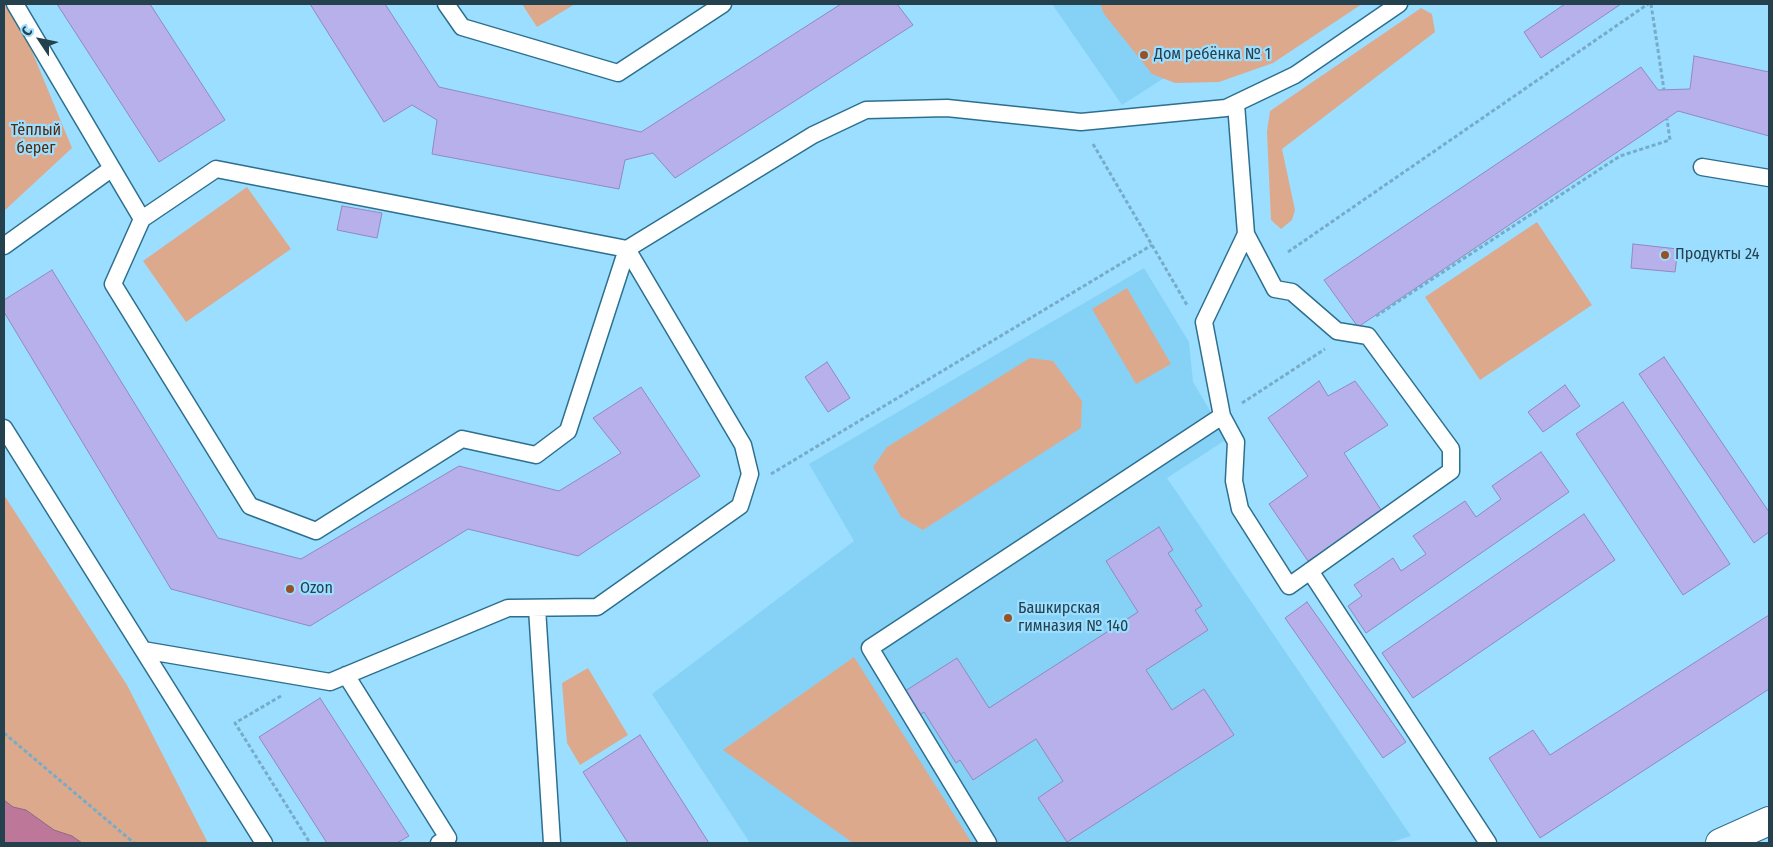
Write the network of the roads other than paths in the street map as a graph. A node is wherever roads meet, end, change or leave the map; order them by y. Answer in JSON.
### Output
{"nodes":[{"id":1,"x":15,"y":4,"type":"edge"},
{"id":2,"x":446,"y":4,"type":"edge"},
{"id":3,"x":723,"y":4,"type":"edge"},
{"id":4,"x":1399,"y":4,"type":"edge"},
{"id":5,"x":1236,"y":104,"type":"junction"},
{"id":6,"x":1702,"y":167,"type":"dead end"},
{"id":7,"x":111,"y":169,"type":"junction"},
{"id":8,"x":1769,"y":178,"type":"edge"},
{"id":9,"x":142,"y":219,"type":"junction"},
{"id":10,"x":1246,"y":234,"type":"junction"},
{"id":11,"x":4,"y":246,"type":"edge"},
{"id":12,"x":627,"y":249,"type":"junction"},
{"id":13,"x":1222,"y":416,"type":"junction"},
{"id":14,"x":4,"y":428,"type":"edge"},
{"id":15,"x":1310,"y":571,"type":"junction"},
{"id":16,"x":537,"y":608,"type":"junction"},
{"id":17,"x":143,"y":650,"type":"junction"},
{"id":18,"x":346,"y":675,"type":"junction"},
{"id":19,"x":1769,"y":821,"type":"edge"},
{"id":20,"x":264,"y":843,"type":"edge"},
{"id":21,"x":439,"y":843,"type":"edge"},
{"id":22,"x":552,"y":843,"type":"edge"},
{"id":23,"x":988,"y":843,"type":"edge"},
{"id":24,"x":1488,"y":843,"type":"edge"},
{"id":25,"x":1720,"y":843,"type":"edge"}],
"edges":[{"from":1,"to":7,"type":"lane"},
{"from":2,"to":3,"type":"lane"},
{"from":4,"to":5,"type":"lane"},
{"from":5,"to":10,"type":"lane"},
{"from":5,"to":12,"type":"lane"},
{"from":6,"to":8,"type":"lane"},
{"from":7,"to":9,"type":"lane"},
{"from":7,"to":11,"type":"lane"},
{"from":9,"to":12,"type":"lane"},
{"from":9,"to":12,"type":"lane"},
{"from":10,"to":13,"type":"lane"},
{"from":10,"to":15,"type":"lane"},
{"from":12,"to":16,"type":"lane"},
{"from":13,"to":15,"type":"lane"},
{"from":13,"to":23,"type":"lane"},
{"from":14,"to":17,"type":"lane"},
{"from":15,"to":24,"type":"lane"},
{"from":16,"to":18,"type":"lane"},
{"from":16,"to":22,"type":"lane"},
{"from":17,"to":18,"type":"lane"},
{"from":17,"to":20,"type":"lane"},
{"from":18,"to":21,"type":"lane"},
{"from":19,"to":25,"type":"street"}]}
